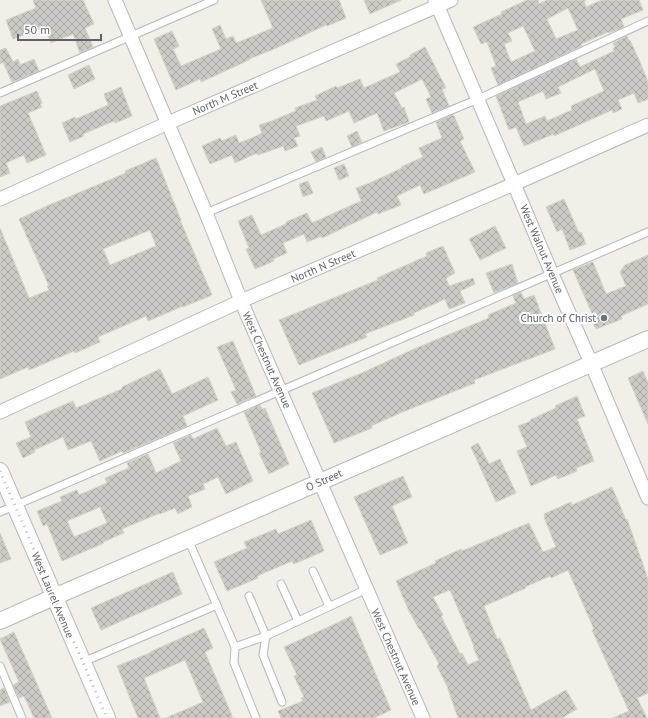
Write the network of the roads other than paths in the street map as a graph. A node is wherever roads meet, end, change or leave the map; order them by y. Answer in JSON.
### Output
{"nodes":[{"id":1,"x":115,"y":0,"type":"edge"},
{"id":2,"x":214,"y":0,"type":"edge"},
{"id":3,"x":451,"y":0,"type":"edge"},
{"id":4,"x":437,"y":3,"type":"edge"},
{"id":5,"x":648,"y":21,"type":"edge"},
{"id":6,"x":130,"y":36,"type":"junction"},
{"id":7,"x":0,"y":93,"type":"edge"},
{"id":8,"x":478,"y":100,"type":"junction"},
{"id":9,"x":168,"y":123,"type":"junction"},
{"id":10,"x":648,"y":125,"type":"edge"},
{"id":11,"x":514,"y":184,"type":"junction"},
{"id":12,"x":0,"y":199,"type":"edge"},
{"id":13,"x":206,"y":213,"type":"junction"},
{"id":14,"x":648,"y":232,"type":"edge"},
{"id":15,"x":552,"y":274,"type":"junction"},
{"id":16,"x":241,"y":301,"type":"junction"},
{"id":17,"x":648,"y":339,"type":"edge"},
{"id":18,"x":591,"y":363,"type":"junction"},
{"id":19,"x":281,"y":391,"type":"junction"},
{"id":20,"x":0,"y":412,"type":"edge"},
{"id":21,"x":0,"y":471,"type":"edge"},
{"id":22,"x":320,"y":482,"type":"junction"},
{"id":23,"x":648,"y":498,"type":"edge"},
{"id":24,"x":15,"y":506,"type":"junction"},
{"id":25,"x":0,"y":512,"type":"edge"},
{"id":26,"x":188,"y":539,"type":"junction"},
{"id":27,"x":313,"y":571,"type":"dead end"},
{"id":28,"x":281,"y":584,"type":"dead end"},
{"id":29,"x":366,"y":589,"type":"junction"},
{"id":30,"x":54,"y":596,"type":"junction"},
{"id":31,"x":249,"y":596,"type":"dead end"},
{"id":32,"x":217,"y":605,"type":"junction"},
{"id":33,"x":329,"y":606,"type":"junction"},
{"id":34,"x":0,"y":621,"type":"edge"},
{"id":35,"x":298,"y":621,"type":"junction"},
{"id":36,"x":266,"y":636,"type":"junction"},
{"id":37,"x":235,"y":647,"type":"junction"},
{"id":38,"x":83,"y":663,"type":"junction"},
{"id":39,"x":0,"y":666,"type":"edge"},
{"id":40,"x":282,"y":702,"type":"dead end"},
{"id":41,"x":22,"y":718,"type":"edge"},
{"id":42,"x":107,"y":718,"type":"edge"},
{"id":43,"x":256,"y":718,"type":"edge"},
{"id":44,"x":423,"y":718,"type":"edge"}],
"edges":[{"from":1,"to":6,"type":"street","name":"West Chestnut Avenue"},
{"from":2,"to":6,"type":"lane"},
{"from":3,"to":4,"type":"street","name":"North M Street"},
{"from":4,"to":8,"type":"street","name":"West Walnut Avenue"},
{"from":4,"to":9,"type":"street","name":"North M Street"},
{"from":5,"to":8,"type":"lane"},
{"from":6,"to":7,"type":"lane"},
{"from":6,"to":9,"type":"street","name":"West Chestnut Avenue"},
{"from":8,"to":11,"type":"street","name":"West Walnut Avenue"},
{"from":8,"to":13,"type":"lane"},
{"from":9,"to":12,"type":"street","name":"North M Street"},
{"from":9,"to":13,"type":"street","name":"West Chestnut Avenue"},
{"from":10,"to":11,"type":"street","name":"North N Street"},
{"from":11,"to":15,"type":"street","name":"West Walnut Avenue"},
{"from":11,"to":16,"type":"street","name":"North N Street"},
{"from":13,"to":16,"type":"street","name":"West Chestnut Avenue"},
{"from":14,"to":15,"type":"lane"},
{"from":15,"to":18,"type":"street","name":"West Walnut Avenue"},
{"from":15,"to":19,"type":"lane"},
{"from":16,"to":19,"type":"street","name":"West Chestnut Avenue"},
{"from":16,"to":20,"type":"street","name":"North N Street"},
{"from":17,"to":18,"type":"street","name":"O Street"},
{"from":18,"to":22,"type":"street","name":"O Street"},
{"from":18,"to":23,"type":"street","name":"West Walnut Avenue"},
{"from":19,"to":22,"type":"street","name":"West Chestnut Avenue"},
{"from":19,"to":24,"type":"lane"},
{"from":21,"to":24,"type":"street","name":"West Laurel Avenue"},
{"from":22,"to":26,"type":"street","name":"O Street"},
{"from":22,"to":29,"type":"street","name":"West Chestnut Avenue"},
{"from":24,"to":25,"type":"lane"},
{"from":24,"to":30,"type":"street","name":"West Laurel Avenue"},
{"from":26,"to":30,"type":"street","name":"O Street"},
{"from":26,"to":32,"type":"lane"},
{"from":27,"to":33,"type":"lane"},
{"from":28,"to":35,"type":"lane"},
{"from":29,"to":33,"type":"lane"},
{"from":29,"to":44,"type":"street","name":"West Chestnut Avenue"},
{"from":30,"to":34,"type":"street","name":"O Street"},
{"from":30,"to":38,"type":"street","name":"West Laurel Avenue"},
{"from":31,"to":36,"type":"lane"},
{"from":32,"to":37,"type":"lane"},
{"from":32,"to":38,"type":"lane"},
{"from":33,"to":35,"type":"lane"},
{"from":35,"to":36,"type":"lane"},
{"from":36,"to":37,"type":"lane"},
{"from":36,"to":40,"type":"lane"},
{"from":37,"to":43,"type":"lane"},
{"from":38,"to":42,"type":"street","name":"West Laurel Avenue"},
{"from":39,"to":41,"type":"lane"}]}
